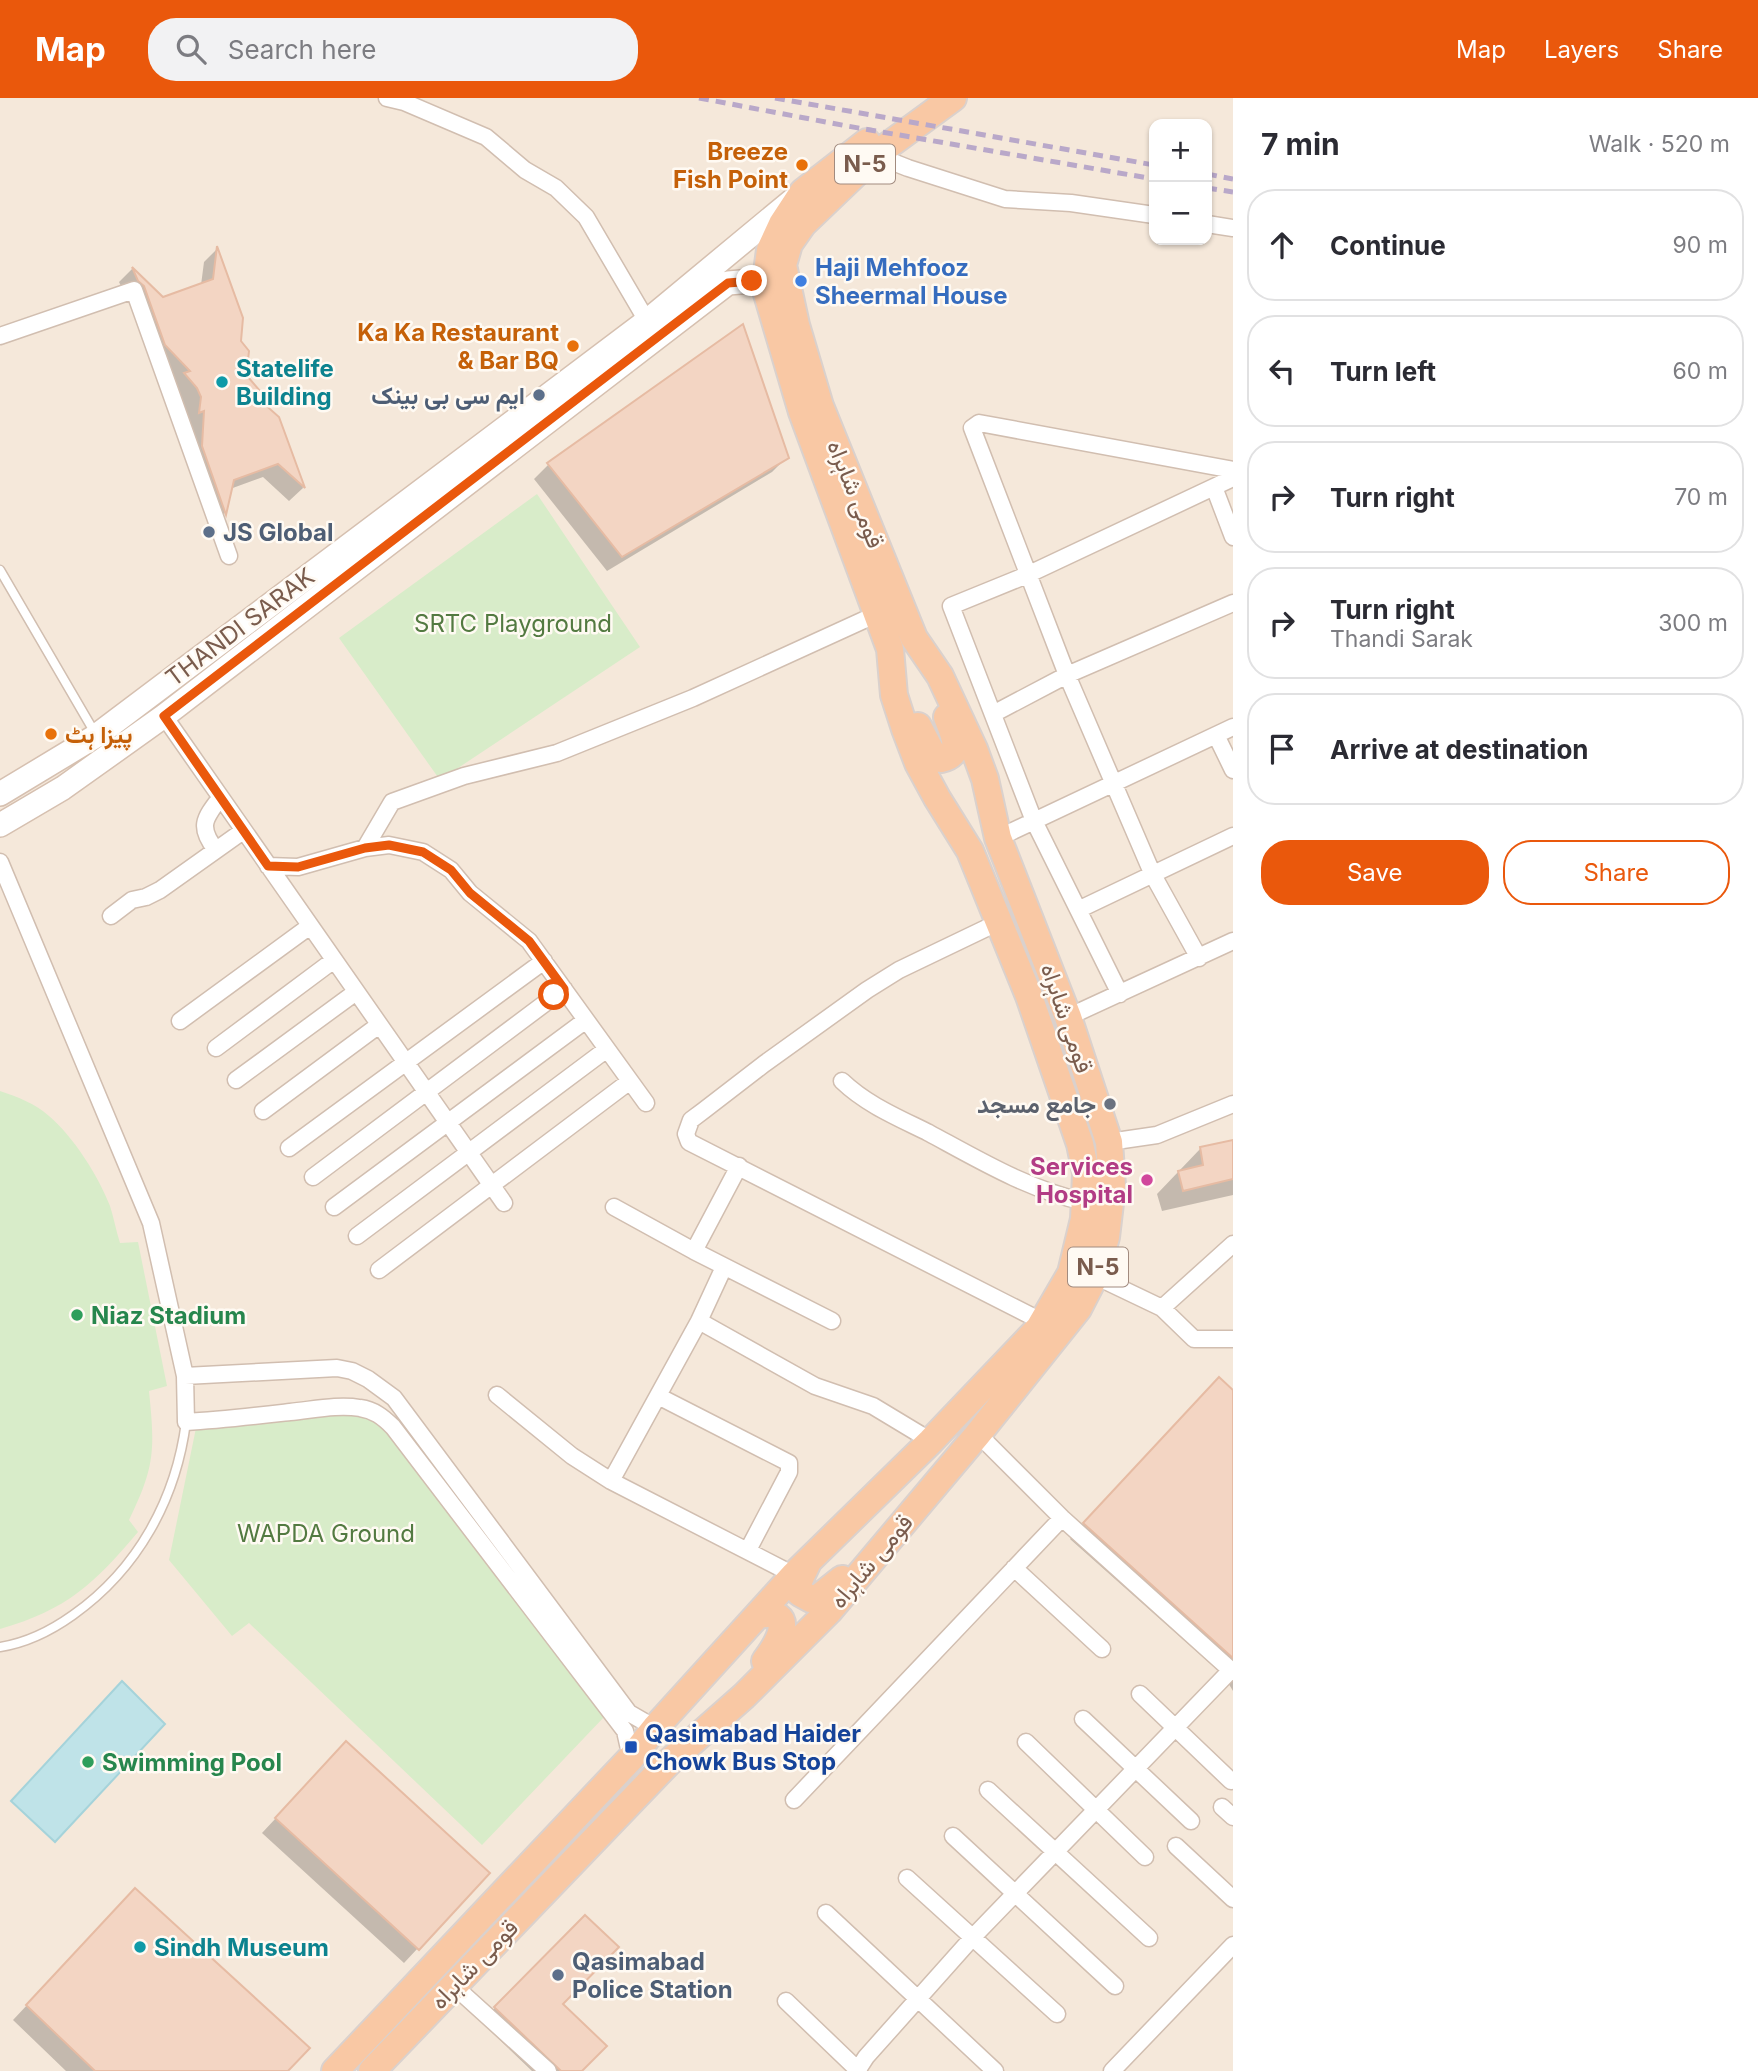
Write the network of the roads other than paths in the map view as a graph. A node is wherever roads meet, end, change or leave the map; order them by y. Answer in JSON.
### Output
{"nodes":[{"id":1,"x":387,"y":98,"type":"edge"},
{"id":2,"x":924,"y":98,"type":"edge"},
{"id":3,"x":953,"y":98,"type":"edge"},
{"id":4,"x":875,"y":155,"type":"junction"},
{"id":5,"x":803,"y":191,"type":"junction"},
{"id":6,"x":1149,"y":214,"type":"edge"},
{"id":7,"x":1212,"y":225,"type":"edge"},
{"id":8,"x":1233,"y":228,"type":"edge"},
{"id":9,"x":765,"y":287,"type":"junction"},
{"id":10,"x":647,"y":321,"type":"junction"},
{"id":11,"x":0,"y":336,"type":"edge"},
{"id":12,"x":1233,"y":470,"type":"edge"},
{"id":13,"x":1233,"y":478,"type":"edge"},
{"id":14,"x":1214,"y":487,"type":"junction"},
{"id":15,"x":1233,"y":537,"type":"edge"},
{"id":16,"x":229,"y":556,"type":"dead end"},
{"id":17,"x":0,"y":570,"type":"edge"},
{"id":18,"x":1027,"y":575,"type":"junction"},
{"id":19,"x":1233,"y":603,"type":"edge"},
{"id":20,"x":877,"y":614,"type":"junction"},
{"id":21,"x":902,"y":643,"type":"junction"},
{"id":22,"x":1067,"y":675,"type":"junction"},
{"id":23,"x":993,"y":714,"type":"junction"},
{"id":24,"x":164,"y":716,"type":"junction"},
{"id":25,"x":1233,"y":727,"type":"edge"},
{"id":26,"x":1216,"y":735,"type":"junction"},
{"id":27,"x":96,"y":736,"type":"junction"},
{"id":28,"x":1233,"y":770,"type":"edge"},
{"id":29,"x":1113,"y":782,"type":"junction"},
{"id":30,"x":0,"y":794,"type":"edge"},
{"id":31,"x":220,"y":797,"type":"junction"},
{"id":32,"x":1034,"y":821,"type":"junction"},
{"id":33,"x":0,"y":825,"type":"edge"},
{"id":34,"x":243,"y":831,"type":"junction"},
{"id":35,"x":1233,"y":836,"type":"edge"},
{"id":36,"x":998,"y":838,"type":"junction"},
{"id":37,"x":365,"y":848,"type":"junction"},
{"id":38,"x":216,"y":850,"type":"junction"},
{"id":39,"x":0,"y":862,"type":"edge"},
{"id":40,"x":268,"y":866,"type":"junction"},
{"id":41,"x":1153,"y":875,"type":"junction"},
{"id":42,"x":1080,"y":909,"type":"junction"},
{"id":43,"x":111,"y":916,"type":"dead end"},
{"id":44,"x":999,"y":922,"type":"junction"},
{"id":45,"x":310,"y":926,"type":"junction"},
{"id":46,"x":1233,"y":941,"type":"edge"},
{"id":47,"x":1199,"y":958,"type":"junction"},
{"id":48,"x":334,"y":960,"type":"junction"},
{"id":49,"x":544,"y":961,"type":"junction"},
{"id":50,"x":564,"y":989,"type":"junction"},
{"id":51,"x":356,"y":992,"type":"junction"},
{"id":52,"x":1121,"y":994,"type":"junction"},
{"id":53,"x":1068,"y":1017,"type":"junction"},
{"id":54,"x":586,"y":1020,"type":"junction"},
{"id":55,"x":180,"y":1021,"type":"dead end"},
{"id":56,"x":379,"y":1025,"type":"junction"},
{"id":57,"x":216,"y":1048,"type":"dead end"},
{"id":58,"x":607,"y":1049,"type":"junction"},
{"id":59,"x":406,"y":1063,"type":"junction"},
{"id":60,"x":236,"y":1080,"type":"dead end"},
{"id":61,"x":630,"y":1081,"type":"junction"},
{"id":62,"x":842,"y":1081,"type":"dead end"},
{"id":63,"x":426,"y":1091,"type":"junction"},
{"id":64,"x":646,"y":1103,"type":"dead end"},
{"id":65,"x":1233,"y":1104,"type":"edge"},
{"id":66,"x":263,"y":1111,"type":"dead end"},
{"id":67,"x":448,"y":1123,"type":"junction"},
{"id":68,"x":1108,"y":1142,"type":"junction"},
{"id":69,"x":289,"y":1148,"type":"dead end"},
{"id":70,"x":470,"y":1154,"type":"junction"},
{"id":71,"x":739,"y":1166,"type":"junction"},
{"id":72,"x":313,"y":1177,"type":"dead end"},
{"id":73,"x":492,"y":1185,"type":"junction"},
{"id":74,"x":1112,"y":1186,"type":"junction"},
{"id":75,"x":1085,"y":1193,"type":"junction"},
{"id":76,"x":504,"y":1203,"type":"dead end"},
{"id":77,"x":334,"y":1207,"type":"dead end"},
{"id":78,"x":614,"y":1207,"type":"dead end"},
{"id":79,"x":357,"y":1236,"type":"dead end"},
{"id":80,"x":1233,"y":1244,"type":"edge"},
{"id":81,"x":694,"y":1251,"type":"junction"},
{"id":82,"x":724,"y":1267,"type":"junction"},
{"id":83,"x":379,"y":1270,"type":"dead end"},
{"id":84,"x":1095,"y":1276,"type":"junction"},
{"id":85,"x":1161,"y":1308,"type":"junction"},
{"id":86,"x":699,"y":1321,"type":"junction"},
{"id":87,"x":832,"y":1321,"type":"dead end"},
{"id":88,"x":1043,"y":1322,"type":"junction"},
{"id":89,"x":1233,"y":1339,"type":"edge"},
{"id":90,"x":185,"y":1376,"type":"junction"},
{"id":91,"x":497,"y":1395,"type":"dead end"},
{"id":92,"x":659,"y":1396,"type":"junction"},
{"id":93,"x":186,"y":1422,"type":"junction"},
{"id":94,"x":978,"y":1434,"type":"junction"},
{"id":95,"x":931,"y":1441,"type":"junction"},
{"id":96,"x":611,"y":1481,"type":"junction"},
{"id":97,"x":1062,"y":1518,"type":"junction"},
{"id":98,"x":905,"y":1521,"type":"junction"},
{"id":99,"x":748,"y":1550,"type":"junction"},
{"id":100,"x":801,"y":1568,"type":"junction"},
{"id":101,"x":1014,"y":1568,"type":"junction"},
{"id":102,"x":758,"y":1615,"type":"junction"},
{"id":103,"x":0,"y":1647,"type":"edge"},
{"id":104,"x":1102,"y":1649,"type":"dead end"},
{"id":105,"x":1232,"y":1671,"type":"edge"},
{"id":106,"x":1140,"y":1694,"type":"dead end"},
{"id":107,"x":730,"y":1708,"type":"junction"},
{"id":108,"x":1083,"y":1718,"type":"dead end"},
{"id":109,"x":655,"y":1728,"type":"junction"},
{"id":110,"x":1175,"y":1728,"type":"junction"},
{"id":111,"x":1026,"y":1742,"type":"dead end"},
{"id":112,"x":631,"y":1758,"type":"junction"},
{"id":113,"x":1136,"y":1769,"type":"junction"},
{"id":114,"x":1231,"y":1781,"type":"edge"},
{"id":115,"x":988,"y":1790,"type":"dead end"},
{"id":116,"x":794,"y":1800,"type":"dead end"},
{"id":117,"x":1096,"y":1810,"type":"junction"},
{"id":118,"x":1191,"y":1821,"type":"dead end"},
{"id":119,"x":953,"y":1836,"type":"dead end"},
{"id":120,"x":1175,"y":1846,"type":"dead end"},
{"id":121,"x":1055,"y":1852,"type":"junction"},
{"id":122,"x":1145,"y":1857,"type":"dead end"},
{"id":123,"x":907,"y":1878,"type":"dead end"},
{"id":124,"x":1014,"y":1895,"type":"junction"},
{"id":125,"x":1233,"y":1899,"type":"edge"},
{"id":126,"x":826,"y":1913,"type":"dead end"},
{"id":127,"x":973,"y":1937,"type":"junction"},
{"id":128,"x":1149,"y":1938,"type":"dead end"},
{"id":129,"x":1233,"y":1945,"type":"edge"},
{"id":130,"x":453,"y":1985,"type":"junction"},
{"id":131,"x":1115,"y":1986,"type":"dead end"},
{"id":132,"x":917,"y":1999,"type":"junction"},
{"id":133,"x":786,"y":2001,"type":"dead end"},
{"id":134,"x":1057,"y":2014,"type":"dead end"},
{"id":135,"x":858,"y":2070,"type":"edge"},
{"id":136,"x":335,"y":2071,"type":"edge"},
{"id":137,"x":372,"y":2071,"type":"edge"},
{"id":138,"x":548,"y":2071,"type":"edge"},
{"id":139,"x":995,"y":2071,"type":"edge"},
{"id":140,"x":1112,"y":2071,"type":"edge"}],
"edges":[{"from":1,"to":10,"type":"street"},
{"from":2,"to":5,"type":"highway","name":"قومی شاہراہ","number":"N-5"},
{"from":3,"to":4,"type":"highway","name":"قومی شاہراہ","number":"N-5"},
{"from":4,"to":6,"type":"street"},
{"from":4,"to":21,"type":"highway","name":"قومی شاہراہ","number":"N-5"},
{"from":5,"to":9,"type":"highway","name":"قومی شاہراہ","number":"N-5"},
{"from":5,"to":10,"type":"main road","name":"THANDI SARAK"},
{"from":7,"to":8,"type":"street"},
{"from":9,"to":20,"type":"highway","name":"قومی شاہراہ","number":"N-5"},
{"from":9,"to":24,"type":"main road","name":"THANDI SARAK"},
{"from":10,"to":27,"type":"main road","name":"THANDI SARAK"},
{"from":11,"to":16,"type":"street"},
{"from":12,"to":18,"type":"street"},
{"from":13,"to":14,"type":"street"},
{"from":14,"to":15,"type":"street"},
{"from":14,"to":18,"type":"street"},
{"from":17,"to":27,"type":"lane"},
{"from":18,"to":22,"type":"street"},
{"from":18,"to":23,"type":"street"},
{"from":19,"to":22,"type":"street"},
{"from":20,"to":21,"type":"highway","name":"قومی شاہراہ","number":"N-5"},
{"from":20,"to":37,"type":"street"},
{"from":21,"to":36,"type":"highway","name":"قومی شاہراہ","number":"N-5"},
{"from":21,"to":44,"type":"highway","name":"قومی شاہراہ","number":"N-5"},
{"from":22,"to":23,"type":"street"},
{"from":22,"to":29,"type":"street"},
{"from":23,"to":32,"type":"street"},
{"from":24,"to":31,"type":"street"},
{"from":24,"to":33,"type":"main road","name":"THANDI SARAK"},
{"from":25,"to":26,"type":"street"},
{"from":26,"to":28,"type":"street"},
{"from":26,"to":29,"type":"street"},
{"from":27,"to":30,"type":"main road","name":"THANDI SARAK"},
{"from":29,"to":32,"type":"street"},
{"from":29,"to":41,"type":"street"},
{"from":31,"to":34,"type":"street"},
{"from":31,"to":38,"type":"street"},
{"from":32,"to":36,"type":"street"},
{"from":32,"to":42,"type":"street"},
{"from":34,"to":38,"type":"street"},
{"from":34,"to":40,"type":"street"},
{"from":35,"to":41,"type":"street"},
{"from":36,"to":53,"type":"highway","name":"قومی شاہراہ","number":"N-5"},
{"from":37,"to":40,"type":"street"},
{"from":37,"to":49,"type":"street"},
{"from":38,"to":43,"type":"street"},
{"from":39,"to":90,"type":"street"},
{"from":40,"to":45,"type":"street"},
{"from":41,"to":42,"type":"street"},
{"from":41,"to":47,"type":"street"},
{"from":42,"to":52,"type":"street"},
{"from":44,"to":71,"type":"street"},
{"from":44,"to":75,"type":"highway","name":"قومی شاہراہ","number":"N-5"},
{"from":45,"to":48,"type":"street"},
{"from":45,"to":55,"type":"street"},
{"from":46,"to":47,"type":"street"},
{"from":47,"to":52,"type":"street"},
{"from":48,"to":51,"type":"street"},
{"from":48,"to":57,"type":"street"},
{"from":49,"to":50,"type":"street"},
{"from":49,"to":59,"type":"street"},
{"from":50,"to":54,"type":"street"},
{"from":50,"to":63,"type":"street"},
{"from":51,"to":56,"type":"street"},
{"from":51,"to":60,"type":"street"},
{"from":52,"to":53,"type":"street"},
{"from":53,"to":68,"type":"highway","name":"قومی شاہراہ","number":"N-5"},
{"from":54,"to":58,"type":"street"},
{"from":54,"to":67,"type":"street"},
{"from":56,"to":59,"type":"street"},
{"from":56,"to":66,"type":"street"},
{"from":58,"to":61,"type":"street"},
{"from":58,"to":70,"type":"street"},
{"from":59,"to":63,"type":"street"},
{"from":59,"to":69,"type":"street"},
{"from":61,"to":64,"type":"street"},
{"from":61,"to":73,"type":"street"},
{"from":62,"to":75,"type":"street"},
{"from":63,"to":67,"type":"street"},
{"from":63,"to":72,"type":"street"},
{"from":65,"to":68,"type":"street"},
{"from":67,"to":70,"type":"street"},
{"from":67,"to":77,"type":"street"},
{"from":68,"to":74,"type":"highway","name":"قومی شاہراہ","number":"N-5"},
{"from":70,"to":73,"type":"street"},
{"from":70,"to":79,"type":"street"},
{"from":71,"to":81,"type":"street"},
{"from":71,"to":88,"type":"street"},
{"from":73,"to":76,"type":"street"},
{"from":73,"to":83,"type":"street"},
{"from":74,"to":75,"type":"highway"},
{"from":74,"to":84,"type":"highway","name":"قومی شاہراہ","number":"N-5"},
{"from":75,"to":88,"type":"highway","name":"قومی شاہراہ","number":"N-5"},
{"from":78,"to":81,"type":"street"},
{"from":80,"to":85,"type":"street"},
{"from":81,"to":82,"type":"street"},
{"from":82,"to":86,"type":"street"},
{"from":82,"to":87,"type":"street"},
{"from":84,"to":85,"type":"street"},
{"from":84,"to":94,"type":"highway","name":"قومی شاہراہ","number":"N-5"},
{"from":85,"to":89,"type":"street"},
{"from":86,"to":92,"type":"street"},
{"from":86,"to":95,"type":"street"},
{"from":88,"to":95,"type":"highway","name":"قومی شاہراہ","number":"N-5"},
{"from":90,"to":93,"type":"street"},
{"from":90,"to":109,"type":"street"},
{"from":91,"to":96,"type":"street"},
{"from":92,"to":96,"type":"street"},
{"from":92,"to":99,"type":"street"},
{"from":93,"to":103,"type":"lane"},
{"from":93,"to":112,"type":"street"},
{"from":94,"to":97,"type":"street"},
{"from":94,"to":98,"type":"highway","name":"قومی شاہراہ","number":"N-5"},
{"from":95,"to":100,"type":"highway","name":"قومی شاہراہ","number":"N-5"},
{"from":96,"to":99,"type":"street"},
{"from":97,"to":101,"type":"street"},
{"from":97,"to":105,"type":"street"},
{"from":98,"to":100,"type":"highway"},
{"from":98,"to":107,"type":"highway","name":"قومی شاہراہ","number":"N-5"},
{"from":99,"to":100,"type":"street"},
{"from":100,"to":102,"type":"highway","name":"قومی شاہراہ","number":"N-5"},
{"from":101,"to":104,"type":"street"},
{"from":101,"to":116,"type":"street"},
{"from":102,"to":107,"type":"highway"},
{"from":102,"to":109,"type":"highway","name":"قومی شاہراہ","number":"N-5"},
{"from":105,"to":110,"type":"street"},
{"from":106,"to":110,"type":"street"},
{"from":107,"to":130,"type":"highway","name":"قومی شاہراہ","number":"N-5"},
{"from":108,"to":113,"type":"street"},
{"from":109,"to":112,"type":"highway","name":"قومی شاہراہ","number":"N-5"},
{"from":110,"to":113,"type":"street"},
{"from":110,"to":114,"type":"street"},
{"from":111,"to":117,"type":"street"},
{"from":112,"to":136,"type":"highway","name":"قومی شاہراہ","number":"N-5"},
{"from":113,"to":117,"type":"street"},
{"from":113,"to":118,"type":"street"},
{"from":115,"to":121,"type":"street"},
{"from":117,"to":121,"type":"street"},
{"from":117,"to":122,"type":"street"},
{"from":119,"to":124,"type":"street"},
{"from":120,"to":125,"type":"street"},
{"from":121,"to":124,"type":"street"},
{"from":121,"to":128,"type":"street"},
{"from":123,"to":127,"type":"street"},
{"from":124,"to":127,"type":"street"},
{"from":124,"to":131,"type":"street"},
{"from":126,"to":132,"type":"street"},
{"from":127,"to":132,"type":"street"},
{"from":127,"to":134,"type":"street"},
{"from":129,"to":140,"type":"street"},
{"from":130,"to":137,"type":"highway","name":"قومی شاہراہ","number":"N-5"},
{"from":130,"to":138,"type":"street"},
{"from":132,"to":135,"type":"street"},
{"from":132,"to":139,"type":"street"},
{"from":133,"to":135,"type":"street"}]}
